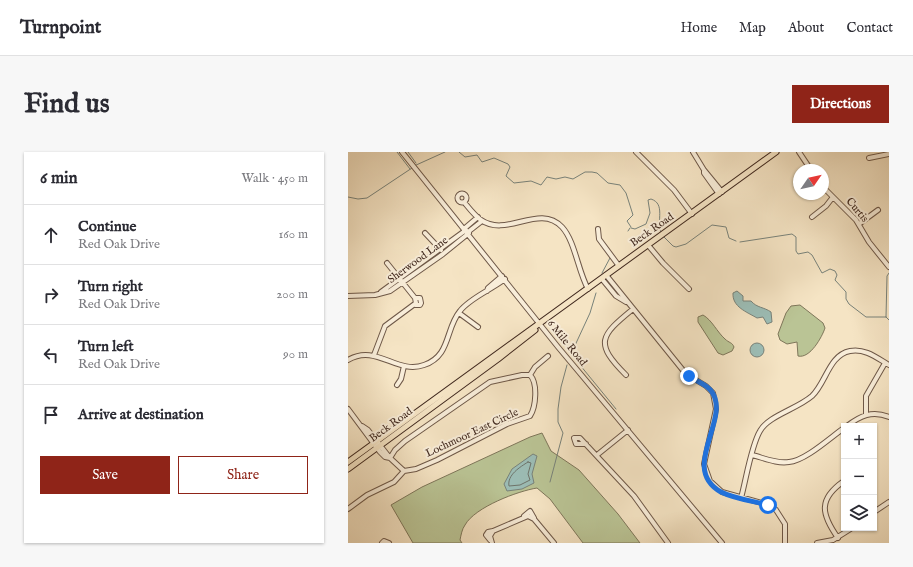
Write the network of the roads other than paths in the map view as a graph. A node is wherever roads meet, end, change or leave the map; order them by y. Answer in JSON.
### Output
{"nodes":[{"id":1,"x":402,"y":152,"type":"edge"},
{"id":2,"x":636,"y":152,"type":"edge"},
{"id":3,"x":693,"y":152,"type":"edge"},
{"id":4,"x":776,"y":152,"type":"edge"},
{"id":5,"x":799,"y":152,"type":"edge"},
{"id":6,"x":889,"y":154,"type":"edge"},
{"id":7,"x":869,"y":158,"type":"dead end"},
{"id":8,"x":807,"y":164,"type":"edge"},
{"id":9,"x":720,"y":193,"type":"junction"},
{"id":10,"x":829,"y":193,"type":"edge"},
{"id":11,"x":833,"y":197,"type":"junction"},
{"id":12,"x":464,"y":202,"type":"dead end"},
{"id":13,"x":878,"y":210,"type":"dead end"},
{"id":14,"x":692,"y":214,"type":"junction"},
{"id":15,"x":478,"y":217,"type":"junction"},
{"id":16,"x":812,"y":217,"type":"dead end"},
{"id":17,"x":482,"y":221,"type":"junction"},
{"id":18,"x":859,"y":224,"type":"junction"},
{"id":19,"x":598,"y":230,"type":"dead end"},
{"id":20,"x":467,"y":231,"type":"junction"},
{"id":21,"x":425,"y":233,"type":"dead end"},
{"id":22,"x":648,"y":245,"type":"junction"},
{"id":23,"x":440,"y":250,"type":"junction"},
{"id":24,"x":443,"y":254,"type":"junction"},
{"id":25,"x":387,"y":263,"type":"dead end"},
{"id":26,"x":619,"y":266,"type":"junction"},
{"id":27,"x":889,"y":267,"type":"edge"},
{"id":28,"x":606,"y":275,"type":"junction"},
{"id":29,"x":504,"y":278,"type":"junction"},
{"id":30,"x":602,"y":279,"type":"junction"},
{"id":31,"x":402,"y":280,"type":"junction"},
{"id":32,"x":588,"y":289,"type":"junction"},
{"id":33,"x":689,"y":289,"type":"dead end"},
{"id":34,"x":348,"y":296,"type":"edge"},
{"id":35,"x":628,"y":303,"type":"junction"},
{"id":36,"x":633,"y":309,"type":"junction"},
{"id":37,"x":458,"y":313,"type":"junction"},
{"id":38,"x":540,"y":324,"type":"junction"},
{"id":39,"x":478,"y":327,"type":"dead end"},
{"id":40,"x":374,"y":355,"type":"junction"},
{"id":41,"x":548,"y":356,"type":"dead end"},
{"id":42,"x":348,"y":360,"type":"edge"},
{"id":43,"x":887,"y":364,"type":"edge"},
{"id":44,"x":404,"y":366,"type":"junction"},
{"id":45,"x":530,"y":375,"type":"junction"},
{"id":46,"x":626,"y":375,"type":"dead end"},
{"id":47,"x":397,"y":385,"type":"dead end"},
{"id":48,"x":348,"y":409,"type":"edge"},
{"id":49,"x":866,"y":415,"type":"junction"},
{"id":50,"x":889,"y":417,"type":"edge"},
{"id":51,"x":852,"y":423,"type":"edge"},
{"id":52,"x":628,"y":430,"type":"junction"},
{"id":53,"x":841,"y":430,"type":"edge"},
{"id":54,"x":377,"y":444,"type":"junction"},
{"id":55,"x":586,"y":444,"type":"dead end"},
{"id":56,"x":597,"y":455,"type":"junction"},
{"id":57,"x":752,"y":455,"type":"junction"},
{"id":58,"x":390,"y":458,"type":"junction"},
{"id":59,"x":348,"y":462,"type":"edge"},
{"id":60,"x":348,"y":469,"type":"edge"},
{"id":61,"x":404,"y":471,"type":"junction"},
{"id":62,"x":841,"y":483,"type":"edge"},
{"id":63,"x":741,"y":498,"type":"junction"},
{"id":64,"x":889,"y":502,"type":"edge"},
{"id":65,"x":348,"y":509,"type":"edge"},
{"id":66,"x":877,"y":510,"type":"edge"},
{"id":67,"x":848,"y":531,"type":"edge"},
{"id":68,"x":838,"y":538,"type":"junction"},
{"id":69,"x":491,"y":542,"type":"edge"},
{"id":70,"x":382,"y":543,"type":"edge"},
{"id":71,"x":389,"y":543,"type":"edge"},
{"id":72,"x":554,"y":543,"type":"edge"},
{"id":73,"x":668,"y":543,"type":"edge"},
{"id":74,"x":722,"y":543,"type":"edge"},
{"id":75,"x":785,"y":543,"type":"edge"},
{"id":76,"x":817,"y":543,"type":"edge"}],
"edges":[{"from":1,"to":20,"type":"street","name":"6 Mile Road"},
{"from":2,"to":14,"type":"street"},
{"from":3,"to":9,"type":"street"},
{"from":4,"to":9,"type":"main road","name":"Beck Road"},
{"from":5,"to":8,"type":"street"},
{"from":6,"to":7,"type":"street"},
{"from":9,"to":14,"type":"main road","name":"Beck Road"},
{"from":10,"to":11,"type":"street","name":"Curtis"},
{"from":11,"to":16,"type":"street"},
{"from":11,"to":18,"type":"street","name":"Curtis"},
{"from":12,"to":15,"type":"street"},
{"from":13,"to":18,"type":"street"},
{"from":14,"to":22,"type":"main road","name":"Beck Road"},
{"from":15,"to":17,"type":"street"},
{"from":15,"to":20,"type":"street"},
{"from":17,"to":20,"type":"street"},
{"from":17,"to":32,"type":"street"},
{"from":18,"to":27,"type":"street","name":"Curtis"},
{"from":19,"to":26,"type":"street"},
{"from":20,"to":23,"type":"street","name":"Sherwood Lane"},
{"from":20,"to":24,"type":"street","name":"Sherwood Lane"},
{"from":20,"to":29,"type":"street","name":"6 Mile Road"},
{"from":21,"to":23,"type":"street"},
{"from":22,"to":26,"type":"main road","name":"Beck Road"},
{"from":22,"to":33,"type":"street"},
{"from":23,"to":24,"type":"street"},
{"from":23,"to":31,"type":"street","name":"Sherwood Lane"},
{"from":24,"to":31,"type":"street","name":"Sherwood Lane"},
{"from":25,"to":31,"type":"street"},
{"from":26,"to":28,"type":"main road","name":"Beck Road"},
{"from":28,"to":30,"type":"main road","name":"Beck Road"},
{"from":28,"to":35,"type":"street"},
{"from":29,"to":37,"type":"street"},
{"from":29,"to":38,"type":"street","name":"6 Mile Road"},
{"from":30,"to":32,"type":"main road","name":"Beck Road"},
{"from":30,"to":35,"type":"street"},
{"from":31,"to":34,"type":"street","name":"Sherwood Lane"},
{"from":31,"to":40,"type":"street"},
{"from":32,"to":38,"type":"main road","name":"Beck Road"},
{"from":35,"to":36,"type":"street"},
{"from":36,"to":46,"type":"street"},
{"from":36,"to":63,"type":"street"},
{"from":37,"to":39,"type":"street"},
{"from":37,"to":44,"type":"street"},
{"from":38,"to":52,"type":"street","name":"6 Mile Road"},
{"from":38,"to":54,"type":"main road","name":"Beck Road"},
{"from":40,"to":42,"type":"street"},
{"from":40,"to":44,"type":"street"},
{"from":41,"to":45,"type":"street"},
{"from":43,"to":49,"type":"street"},
{"from":43,"to":57,"type":"street"},
{"from":44,"to":47,"type":"street"},
{"from":45,"to":58,"type":"street"},
{"from":45,"to":61,"type":"street","name":"Lochmoor East Circle"},
{"from":48,"to":54,"type":"street"},
{"from":49,"to":50,"type":"street"},
{"from":49,"to":51,"type":"street"},
{"from":52,"to":56,"type":"street"},
{"from":52,"to":74,"type":"street","name":"6 Mile Road"},
{"from":53,"to":57,"type":"street"},
{"from":54,"to":58,"type":"street"},
{"from":54,"to":59,"type":"main road","name":"Beck Road"},
{"from":54,"to":60,"type":"main road","name":"Beck Road"},
{"from":55,"to":56,"type":"street"},
{"from":56,"to":73,"type":"street"},
{"from":57,"to":63,"type":"street"},
{"from":58,"to":61,"type":"street"},
{"from":61,"to":65,"type":"street"},
{"from":62,"to":68,"type":"street"},
{"from":63,"to":75,"type":"street"},
{"from":64,"to":66,"type":"street"},
{"from":67,"to":68,"type":"street"},
{"from":68,"to":76,"type":"street"},
{"from":69,"to":72,"type":"street"},
{"from":70,"to":71,"type":"street"}]}
